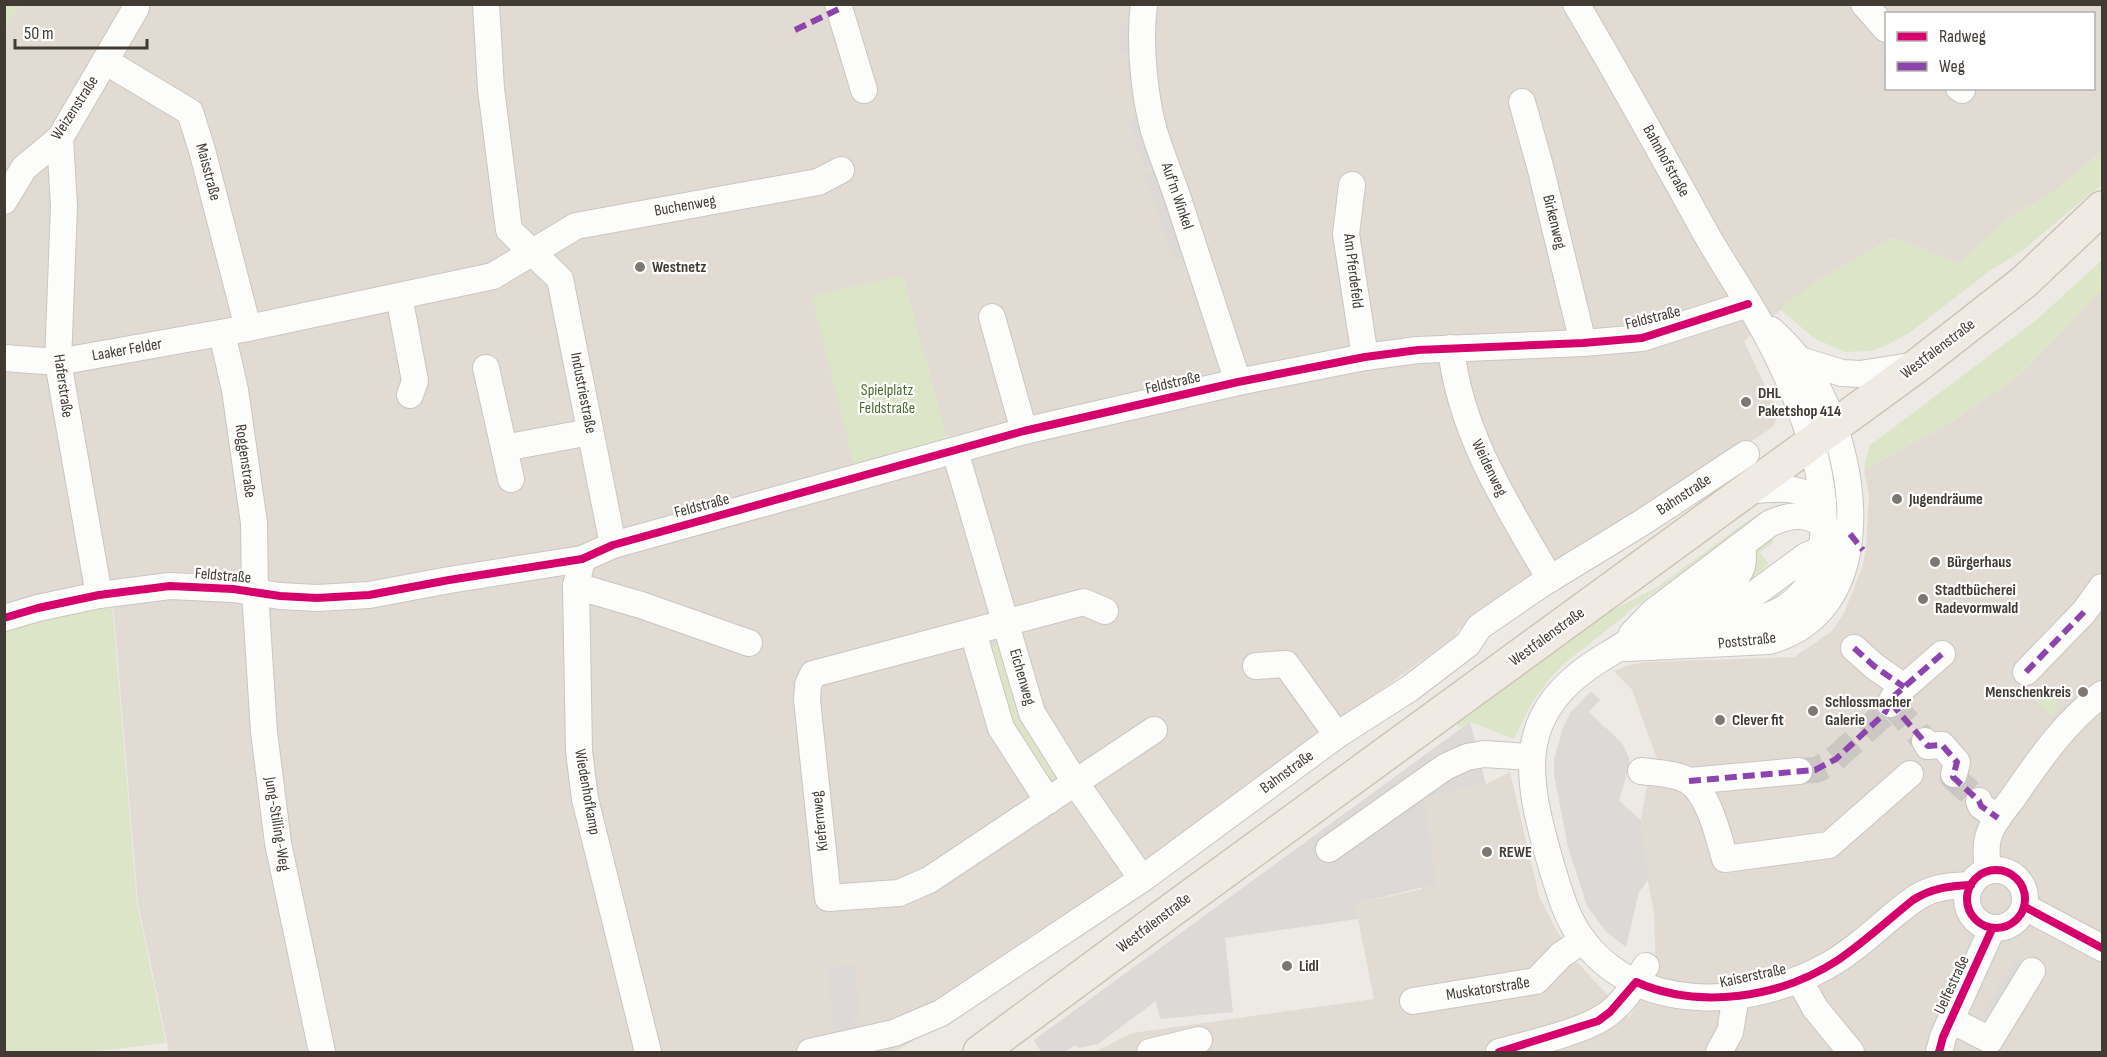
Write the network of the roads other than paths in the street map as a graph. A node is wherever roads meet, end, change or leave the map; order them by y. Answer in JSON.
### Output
{"nodes":[{"id":1,"x":486,"y":4,"type":"edge"},
{"id":2,"x":838,"y":4,"type":"edge"},
{"id":3,"x":1144,"y":4,"type":"edge"},
{"id":4,"x":1576,"y":4,"type":"edge"},
{"id":5,"x":1864,"y":4,"type":"edge"},
{"id":6,"x":136,"y":8,"type":"dead end"},
{"id":7,"x":1885,"y":28,"type":"edge"},
{"id":8,"x":105,"y":61,"type":"junction"},
{"id":9,"x":864,"y":90,"type":"dead end"},
{"id":10,"x":1522,"y":102,"type":"dead end"},
{"id":11,"x":60,"y":138,"type":"junction"},
{"id":12,"x":841,"y":170,"type":"dead end"},
{"id":13,"x":1352,"y":185,"type":"dead end"},
{"id":14,"x":4,"y":201,"type":"edge"},
{"id":15,"x":2103,"y":208,"type":"edge"},
{"id":16,"x":533,"y":252,"type":"junction"},
{"id":17,"x":399,"y":296,"type":"junction"},
{"id":18,"x":1752,"y":310,"type":"junction"},
{"id":19,"x":992,"y":317,"type":"dead end"},
{"id":20,"x":248,"y":328,"type":"junction"},
{"id":21,"x":222,"y":333,"type":"junction"},
{"id":22,"x":1583,"y":343,"type":"junction"},
{"id":23,"x":1451,"y":348,"type":"junction"},
{"id":24,"x":1365,"y":357,"type":"junction"},
{"id":25,"x":4,"y":358,"type":"edge"},
{"id":26,"x":1800,"y":360,"type":"junction"},
{"id":27,"x":58,"y":362,"type":"junction"},
{"id":28,"x":1918,"y":365,"type":"junction"},
{"id":29,"x":486,"y":368,"type":"dead end"},
{"id":30,"x":1238,"y":382,"type":"junction"},
{"id":31,"x":410,"y":395,"type":"dead end"},
{"id":32,"x":1024,"y":431,"type":"junction"},
{"id":33,"x":590,"y":432,"type":"junction"},
{"id":34,"x":1823,"y":435,"type":"junction"},
{"id":35,"x":504,"y":448,"type":"junction"},
{"id":36,"x":955,"y":451,"type":"junction"},
{"id":37,"x":1746,"y":454,"type":"dead end"},
{"id":38,"x":511,"y":480,"type":"dead end"},
{"id":39,"x":1747,"y":491,"type":"junction"},
{"id":40,"x":1823,"y":525,"type":"junction"},
{"id":41,"x":613,"y":545,"type":"junction"},
{"id":42,"x":1742,"y":545,"type":"junction"},
{"id":43,"x":582,"y":559,"type":"junction"},
{"id":44,"x":1844,"y":566,"type":"junction"},
{"id":45,"x":1550,"y":579,"type":"junction"},
{"id":46,"x":576,"y":585,"type":"junction"},
{"id":47,"x":2102,"y":590,"type":"edge"},
{"id":48,"x":255,"y":592,"type":"junction"},
{"id":49,"x":99,"y":595,"type":"junction"},
{"id":50,"x":1105,"y":611,"type":"dead end"},
{"id":51,"x":4,"y":618,"type":"edge"},
{"id":52,"x":1006,"y":623,"type":"junction"},
{"id":53,"x":1673,"y":625,"type":"junction"},
{"id":54,"x":973,"y":632,"type":"junction"},
{"id":55,"x":749,"y":643,"type":"dead end"},
{"id":56,"x":1620,"y":647,"type":"junction"},
{"id":57,"x":1854,"y":648,"type":"dead end"},
{"id":58,"x":1942,"y":654,"type":"dead end"},
{"id":59,"x":1256,"y":666,"type":"dead end"},
{"id":60,"x":2026,"y":672,"type":"dead end"},
{"id":61,"x":2103,"y":694,"type":"edge"},
{"id":62,"x":1154,"y":730,"type":"dead end"},
{"id":63,"x":1337,"y":735,"type":"junction"},
{"id":64,"x":1925,"y":741,"type":"tunnel mouth"},
{"id":65,"x":1531,"y":756,"type":"junction"},
{"id":66,"x":1641,"y":771,"type":"dead end"},
{"id":67,"x":1799,"y":771,"type":"tunnel mouth"},
{"id":68,"x":1910,"y":774,"type":"dead end"},
{"id":69,"x":1954,"y":774,"type":"tunnel mouth"},
{"id":70,"x":1075,"y":782,"type":"junction"},
{"id":71,"x":1689,"y":782,"type":"junction"},
{"id":72,"x":1048,"y":801,"type":"junction"},
{"id":73,"x":1828,"y":833,"type":"dead end"},
{"id":74,"x":1329,"y":849,"type":"dead end"},
{"id":75,"x":1723,"y":852,"type":"junction"},
{"id":76,"x":1979,"y":878,"type":"junction"},
{"id":77,"x":1142,"y":879,"type":"junction"},
{"id":78,"x":2025,"y":907,"type":"junction"},
{"id":79,"x":1992,"y":928,"type":"junction"},
{"id":80,"x":1583,"y":939,"type":"junction"},
{"id":81,"x":2103,"y":948,"type":"edge"},
{"id":82,"x":2032,"y":971,"type":"dead end"},
{"id":83,"x":1641,"y":974,"type":"junction"},
{"id":84,"x":1799,"y":980,"type":"junction"},
{"id":85,"x":1736,"y":996,"type":"junction"},
{"id":86,"x":1413,"y":1001,"type":"dead end"},
{"id":87,"x":1951,"y":1020,"type":"junction"},
{"id":88,"x":1199,"y":1040,"type":"dead end"},
{"id":89,"x":322,"y":1053,"type":"edge"},
{"id":90,"x":648,"y":1053,"type":"edge"},
{"id":91,"x":810,"y":1053,"type":"edge"},
{"id":92,"x":980,"y":1053,"type":"edge"},
{"id":93,"x":1150,"y":1053,"type":"edge"},
{"id":94,"x":1499,"y":1053,"type":"edge"},
{"id":95,"x":1719,"y":1053,"type":"edge"},
{"id":96,"x":1851,"y":1053,"type":"edge"},
{"id":97,"x":1939,"y":1053,"type":"edge"}],
"edges":[{"from":1,"to":16,"type":"street","name":"Industriestraße"},
{"from":2,"to":9,"type":"street"},
{"from":3,"to":30,"type":"street","name":"Auf'm Winkel"},
{"from":4,"to":18,"type":"street","name":"Bahnhofstraße"},
{"from":5,"to":7,"type":"street"},
{"from":6,"to":8,"type":"street","name":"Weizenstraße"},
{"from":8,"to":11,"type":"street","name":"Weizenstraße"},
{"from":8,"to":20,"type":"street","name":"Maisstraße"},
{"from":10,"to":22,"type":"street","name":"Birkenweg"},
{"from":11,"to":14,"type":"street","name":"Weizenstraße"},
{"from":11,"to":27,"type":"street","name":"Haferstraße"},
{"from":12,"to":16,"type":"street","name":"Buchenweg"},
{"from":13,"to":24,"type":"street","name":"Am Pferdefeld"},
{"from":15,"to":28,"type":"main road","name":"Westfalenstraße"},
{"from":16,"to":17,"type":"street"},
{"from":16,"to":33,"type":"street","name":"Industriestraße"},
{"from":17,"to":20,"type":"street"},
{"from":17,"to":31,"type":"street"},
{"from":18,"to":22,"type":"street","name":"Feldstraße"},
{"from":18,"to":26,"type":"street","name":"Bahnhofstraße"},
{"from":18,"to":34,"type":"street","name":"Bahnhofstraße"},
{"from":19,"to":32,"type":"street"},
{"from":20,"to":21,"type":"street","name":"Laaker Felder"},
{"from":21,"to":27,"type":"street","name":"Laaker Felder"},
{"from":21,"to":48,"type":"street","name":"Roggenstraße"},
{"from":22,"to":23,"type":"street","name":"Feldstraße"},
{"from":23,"to":24,"type":"street","name":"Feldstraße"},
{"from":23,"to":45,"type":"street","name":"Weidenweg"},
{"from":24,"to":30,"type":"street","name":"Feldstraße"},
{"from":25,"to":27,"type":"street","name":"Laaker Felder"},
{"from":26,"to":28,"type":"street"},
{"from":26,"to":34,"type":"street","name":"Bahnhofstraße"},
{"from":27,"to":49,"type":"street","name":"Haferstraße"},
{"from":28,"to":34,"type":"main road","name":"Westfalenstraße"},
{"from":29,"to":35,"type":"street"},
{"from":30,"to":32,"type":"street","name":"Feldstraße"},
{"from":32,"to":36,"type":"street","name":"Feldstraße"},
{"from":33,"to":35,"type":"street"},
{"from":33,"to":41,"type":"street","name":"Industriestraße"},
{"from":34,"to":39,"type":"main road","name":"Westfalenstraße"},
{"from":34,"to":40,"type":"street","name":"Poststraße"},
{"from":34,"to":44,"type":"street","name":"Poststraße"},
{"from":35,"to":38,"type":"street"},
{"from":36,"to":41,"type":"street","name":"Feldstraße"},
{"from":36,"to":52,"type":"street","name":"Eichenweg"},
{"from":37,"to":45,"type":"street","name":"Bahnstraße"},
{"from":39,"to":40,"type":"street"},
{"from":39,"to":92,"type":"main road","name":"Westfalenstraße"},
{"from":40,"to":42,"type":"street"},
{"from":40,"to":44,"type":"street"},
{"from":40,"to":53,"type":"street","name":"Poststraße"},
{"from":41,"to":43,"type":"street"},
{"from":42,"to":53,"type":"street"},
{"from":42,"to":56,"type":"street"},
{"from":43,"to":46,"type":"street","name":"Wiedenhofkamp"},
{"from":43,"to":48,"type":"street","name":"Feldstraße"},
{"from":44,"to":56,"type":"street","name":"Poststraße"},
{"from":45,"to":63,"type":"street","name":"Bahnstraße"},
{"from":46,"to":55,"type":"street"},
{"from":46,"to":90,"type":"street","name":"Wiedenhofkamp"},
{"from":47,"to":60,"type":"street"},
{"from":48,"to":49,"type":"street","name":"Feldstraße"},
{"from":48,"to":89,"type":"street","name":"Jung-Stilling-Weg"},
{"from":49,"to":51,"type":"street","name":"Feldstraße"},
{"from":50,"to":52,"type":"street","name":"Kiefernweg"},
{"from":52,"to":54,"type":"street","name":"Kiefernweg"},
{"from":52,"to":70,"type":"street","name":"Eichenweg"},
{"from":53,"to":56,"type":"street","name":"Poststraße"},
{"from":54,"to":72,"type":"street","name":"Eichenweg"},
{"from":54,"to":72,"type":"street","name":"Kiefernweg"},
{"from":56,"to":65,"type":"street","name":"Poststraße"},
{"from":57,"to":58,"type":"street"},
{"from":59,"to":63,"type":"street"},
{"from":61,"to":76,"type":"street"},
{"from":62,"to":70,"type":"street","name":"Kiefernweg"},
{"from":63,"to":77,"type":"street","name":"Bahnstraße"},
{"from":64,"to":69,"type":"street"},
{"from":65,"to":74,"type":"street"},
{"from":65,"to":80,"type":"street","name":"Poststraße"},
{"from":66,"to":71,"type":"street"},
{"from":67,"to":71,"type":"street"},
{"from":68,"to":75,"type":"street"},
{"from":70,"to":72,"type":"street","name":"Kiefernweg"},
{"from":70,"to":77,"type":"street","name":"Eichenweg"},
{"from":71,"to":75,"type":"street"},
{"from":73,"to":75,"type":"street"},
{"from":76,"to":78,"type":"street"},
{"from":76,"to":79,"type":"street"},
{"from":76,"to":84,"type":"street","name":"Kaiserstraße"},
{"from":77,"to":91,"type":"street","name":"Bahnstraße"},
{"from":78,"to":79,"type":"street"},
{"from":78,"to":81,"type":"street"},
{"from":79,"to":87,"type":"street","name":"Uelfestraße"},
{"from":80,"to":83,"type":"street","name":"Poststraße"},
{"from":80,"to":86,"type":"street","name":"Muskatorstraße"},
{"from":82,"to":87,"type":"street"},
{"from":83,"to":85,"type":"street","name":"Kaiserstraße"},
{"from":83,"to":94,"type":"street"},
{"from":84,"to":85,"type":"street","name":"Kaiserstraße"},
{"from":84,"to":96,"type":"street"},
{"from":85,"to":95,"type":"street"},
{"from":87,"to":97,"type":"street","name":"Uelfestraße"},
{"from":88,"to":93,"type":"street"}]}
